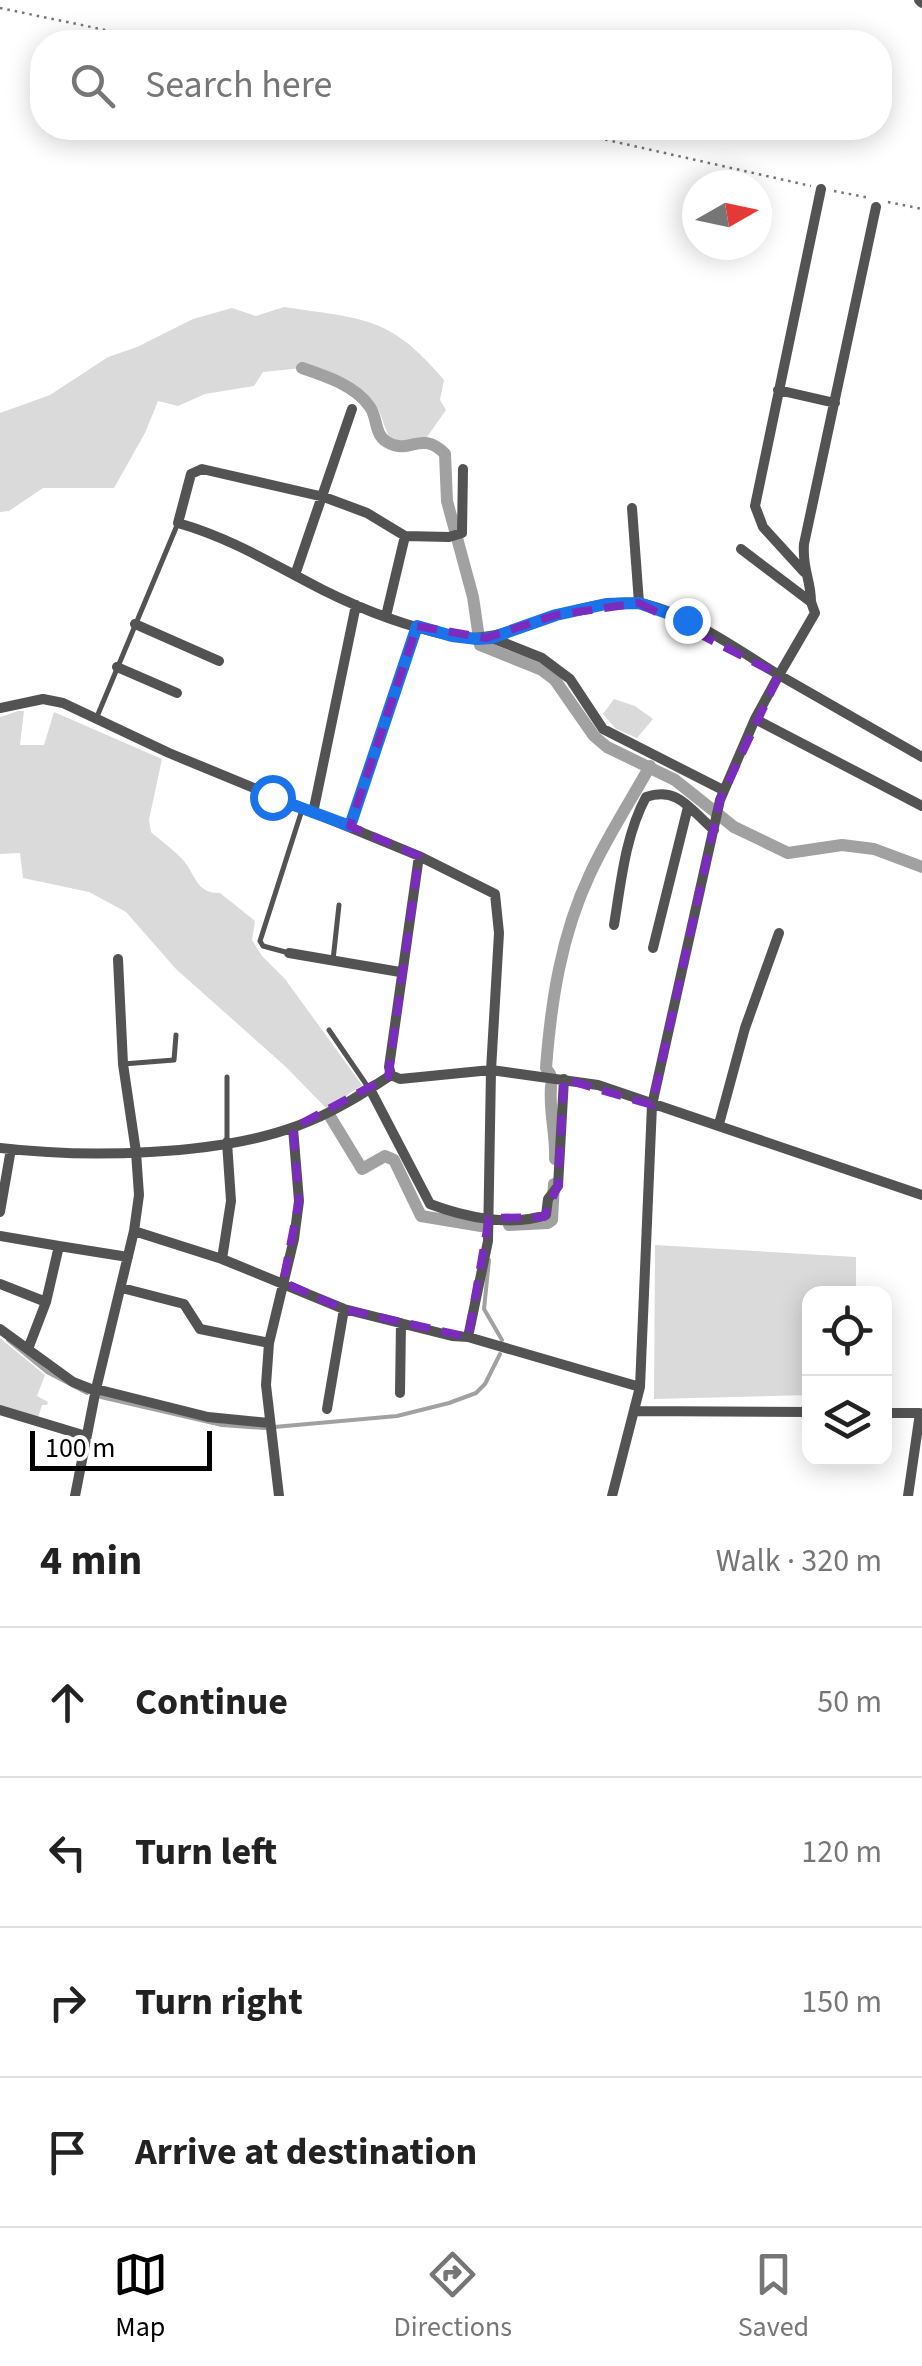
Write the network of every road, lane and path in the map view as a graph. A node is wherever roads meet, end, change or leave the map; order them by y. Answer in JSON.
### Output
{"nodes":[{"id":1,"x":0,"y":8,"type":"edge"},
{"id":2,"x":105,"y":30,"type":"edge"},
{"id":3,"x":607,"y":140,"type":"edge"},
{"id":4,"x":821,"y":188,"type":"joint"},
{"id":5,"x":876,"y":206,"type":"dead end"},
{"id":6,"x":778,"y":390,"type":"junction"},
{"id":7,"x":834,"y":403,"type":"junction"},
{"id":8,"x":352,"y":408,"type":"dead end"},
{"id":9,"x":463,"y":469,"type":"dead end"},
{"id":10,"x":324,"y":497,"type":"junction"},
{"id":11,"x":632,"y":508,"type":"dead end"},
{"id":12,"x":178,"y":523,"type":"junction"},
{"id":13,"x":405,"y":536,"type":"junction"},
{"id":14,"x":742,"y":549,"type":"dead end"},
{"id":15,"x":804,"y":572,"type":"junction"},
{"id":16,"x":295,"y":575,"type":"junction"},
{"id":17,"x":811,"y":602,"type":"junction"},
{"id":18,"x":639,"y":603,"type":"junction"},
{"id":19,"x":356,"y":605,"type":"junction"},
{"id":20,"x":386,"y":616,"type":"junction"},
{"id":21,"x":135,"y":624,"type":"junction"},
{"id":22,"x":417,"y":626,"type":"junction"},
{"id":23,"x":485,"y":638,"type":"junction"},
{"id":24,"x":219,"y":661,"type":"dead end"},
{"id":25,"x":116,"y":667,"type":"junction"},
{"id":26,"x":779,"y":675,"type":"junction"},
{"id":27,"x":177,"y":693,"type":"dead end"},
{"id":28,"x":0,"y":708,"type":"edge"},
{"id":29,"x":96,"y":719,"type":"junction"},
{"id":30,"x":755,"y":720,"type":"junction"},
{"id":31,"x":922,"y":757,"type":"edge"},
{"id":32,"x":722,"y":795,"type":"junction"},
{"id":33,"x":922,"y":806,"type":"edge"},
{"id":34,"x":688,"y":807,"type":"junction"},
{"id":35,"x":308,"y":812,"type":"junction"},
{"id":36,"x":715,"y":824,"type":"junction"},
{"id":37,"x":350,"y":826,"type":"junction"},
{"id":38,"x":419,"y":856,"type":"junction"},
{"id":39,"x":340,"y":905,"type":"dead end"},
{"id":40,"x":614,"y":925,"type":"dead end"},
{"id":41,"x":778,"y":933,"type":"dead end"},
{"id":42,"x":654,"y":948,"type":"dead end"},
{"id":43,"x":289,"y":953,"type":"joint"},
{"id":44,"x":118,"y":959,"type":"dead end"},
{"id":45,"x":333,"y":960,"type":"junction"},
{"id":46,"x":400,"y":972,"type":"junction"},
{"id":47,"x":329,"y":1030,"type":"dead end"},
{"id":48,"x":176,"y":1034,"type":"dead end"},
{"id":49,"x":123,"y":1064,"type":"junction"},
{"id":50,"x":492,"y":1070,"type":"junction"},
{"id":51,"x":391,"y":1075,"type":"junction"},
{"id":52,"x":227,"y":1077,"type":"dead end"},
{"id":53,"x":564,"y":1079,"type":"junction"},
{"id":54,"x":370,"y":1089,"type":"junction"},
{"id":55,"x":652,"y":1105,"type":"junction"},
{"id":56,"x":719,"y":1124,"type":"junction"},
{"id":57,"x":293,"y":1128,"type":"junction"},
{"id":58,"x":227,"y":1142,"type":"junction"},
{"id":59,"x":6,"y":1148,"type":"edge"},
{"id":60,"x":136,"y":1152,"type":"junction"},
{"id":61,"x":922,"y":1195,"type":"edge"},
{"id":62,"x":0,"y":1212,"type":"edge"},
{"id":63,"x":489,"y":1218,"type":"junction"},
{"id":64,"x":134,"y":1231,"type":"junction"},
{"id":65,"x":0,"y":1236,"type":"edge"},
{"id":66,"x":58,"y":1246,"type":"junction"},
{"id":67,"x":128,"y":1257,"type":"junction"},
{"id":68,"x":222,"y":1258,"type":"junction"},
{"id":69,"x":283,"y":1282,"type":"junction"},
{"id":70,"x":0,"y":1284,"type":"edge"},
{"id":71,"x":122,"y":1288,"type":"junction"},
{"id":72,"x":46,"y":1302,"type":"junction"},
{"id":73,"x":344,"y":1309,"type":"junction"},
{"id":74,"x":401,"y":1324,"type":"junction"},
{"id":75,"x":0,"y":1329,"type":"edge"},
{"id":76,"x":468,"y":1337,"type":"junction"},
{"id":77,"x":269,"y":1343,"type":"junction"},
{"id":78,"x":28,"y":1348,"type":"junction"},
{"id":79,"x":640,"y":1386,"type":"junction"},
{"id":80,"x":96,"y":1390,"type":"junction"},
{"id":81,"x":400,"y":1392,"type":"dead end"},
{"id":82,"x":922,"y":1398,"type":"edge"},
{"id":83,"x":327,"y":1409,"type":"dead end"},
{"id":84,"x":0,"y":1410,"type":"edge"},
{"id":85,"x":635,"y":1411,"type":"junction"},
{"id":86,"x":802,"y":1412,"type":"edge"},
{"id":87,"x":892,"y":1413,"type":"edge"},
{"id":88,"x":920,"y":1413,"type":"edge"},
{"id":89,"x":269,"y":1423,"type":"junction"},
{"id":90,"x":86,"y":1436,"type":"junction"},
{"id":91,"x":75,"y":1496,"type":"edge"},
{"id":92,"x":278,"y":1496,"type":"edge"},
{"id":93,"x":612,"y":1496,"type":"edge"},
{"id":94,"x":908,"y":1496,"type":"edge"}],
"edges":[{"from":1,"to":2,"type":"path"},
{"from":3,"to":4,"type":"path"},
{"from":4,"to":6,"type":"street"},
{"from":5,"to":7,"type":"street"},
{"from":6,"to":7,"type":"street"},
{"from":6,"to":15,"type":"street"},
{"from":7,"to":15,"type":"street"},
{"from":8,"to":10,"type":"street"},
{"from":9,"to":13,"type":"street"},
{"from":10,"to":12,"type":"street"},
{"from":10,"to":13,"type":"street"},
{"from":10,"to":16,"type":"street"},
{"from":11,"to":18,"type":"street"},
{"from":12,"to":16,"type":"street"},
{"from":12,"to":21,"type":"lane"},
{"from":13,"to":20,"type":"street"},
{"from":14,"to":17,"type":"street"},
{"from":15,"to":17,"type":"street"},
{"from":16,"to":19,"type":"street"},
{"from":17,"to":26,"type":"street"},
{"from":18,"to":23,"type":"street"},
{"from":18,"to":26,"type":"street"},
{"from":19,"to":20,"type":"street"},
{"from":19,"to":35,"type":"street"},
{"from":20,"to":22,"type":"street"},
{"from":21,"to":24,"type":"street"},
{"from":21,"to":25,"type":"lane"},
{"from":22,"to":23,"type":"street"},
{"from":22,"to":37,"type":"street"},
{"from":23,"to":32,"type":"street"},
{"from":25,"to":27,"type":"street"},
{"from":25,"to":29,"type":"lane"},
{"from":26,"to":30,"type":"street"},
{"from":26,"to":31,"type":"street"},
{"from":28,"to":29,"type":"street"},
{"from":29,"to":35,"type":"street"},
{"from":30,"to":32,"type":"street"},
{"from":30,"to":33,"type":"street"},
{"from":32,"to":36,"type":"street"},
{"from":34,"to":36,"type":"street"},
{"from":34,"to":40,"type":"street"},
{"from":34,"to":42,"type":"street"},
{"from":35,"to":37,"type":"street"},
{"from":35,"to":43,"type":"lane"},
{"from":36,"to":55,"type":"street"},
{"from":37,"to":38,"type":"street"},
{"from":38,"to":46,"type":"street"},
{"from":38,"to":50,"type":"street"},
{"from":39,"to":45,"type":"lane"},
{"from":41,"to":56,"type":"street"},
{"from":43,"to":45,"type":"street"},
{"from":44,"to":49,"type":"street"},
{"from":45,"to":46,"type":"street"},
{"from":46,"to":51,"type":"street"},
{"from":47,"to":54,"type":"lane"},
{"from":48,"to":49,"type":"lane"},
{"from":49,"to":60,"type":"street"},
{"from":50,"to":51,"type":"street"},
{"from":50,"to":53,"type":"street"},
{"from":50,"to":63,"type":"street"},
{"from":51,"to":54,"type":"street"},
{"from":52,"to":58,"type":"lane"},
{"from":53,"to":55,"type":"street"},
{"from":53,"to":63,"type":"street"},
{"from":54,"to":57,"type":"street"},
{"from":54,"to":63,"type":"street"},
{"from":55,"to":56,"type":"street"},
{"from":55,"to":79,"type":"street"},
{"from":56,"to":61,"type":"street"},
{"from":57,"to":58,"type":"street"},
{"from":57,"to":69,"type":"street"},
{"from":58,"to":60,"type":"street"},
{"from":58,"to":68,"type":"street"},
{"from":59,"to":60,"type":"street"},
{"from":59,"to":62,"type":"street"},
{"from":60,"to":64,"type":"street"},
{"from":63,"to":76,"type":"street"},
{"from":64,"to":67,"type":"street"},
{"from":64,"to":68,"type":"street"},
{"from":65,"to":66,"type":"street"},
{"from":66,"to":67,"type":"street"},
{"from":66,"to":72,"type":"street"},
{"from":67,"to":71,"type":"street"},
{"from":68,"to":69,"type":"street"},
{"from":69,"to":73,"type":"street"},
{"from":69,"to":77,"type":"street"},
{"from":70,"to":72,"type":"street"},
{"from":71,"to":77,"type":"street"},
{"from":71,"to":80,"type":"street"},
{"from":72,"to":78,"type":"street"},
{"from":73,"to":74,"type":"street"},
{"from":73,"to":83,"type":"street"},
{"from":74,"to":76,"type":"street"},
{"from":74,"to":81,"type":"street"},
{"from":75,"to":78,"type":"street"},
{"from":76,"to":79,"type":"street"},
{"from":77,"to":89,"type":"street"},
{"from":78,"to":80,"type":"street"},
{"from":79,"to":85,"type":"street"},
{"from":80,"to":89,"type":"street"},
{"from":80,"to":90,"type":"street"},
{"from":82,"to":88,"type":"street"},
{"from":84,"to":90,"type":"street"},
{"from":85,"to":86,"type":"street"},
{"from":85,"to":93,"type":"street"},
{"from":87,"to":88,"type":"street"},
{"from":88,"to":94,"type":"street"},
{"from":89,"to":92,"type":"street"},
{"from":90,"to":91,"type":"street"}]}
